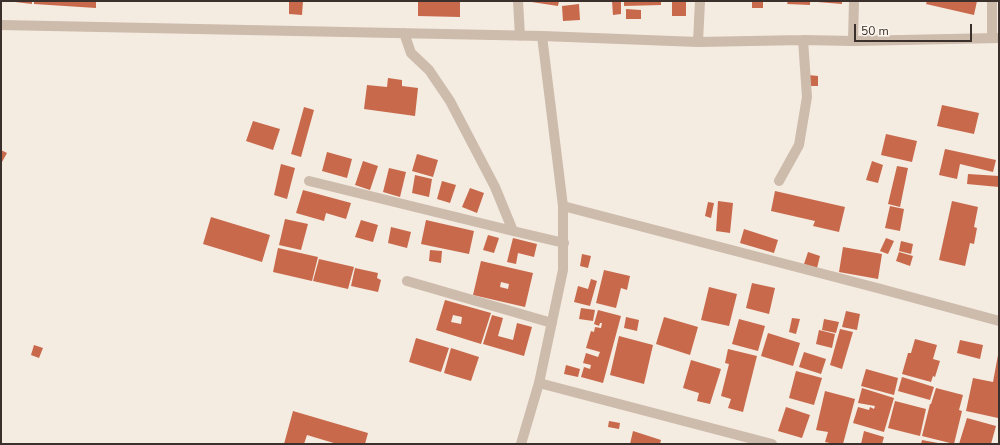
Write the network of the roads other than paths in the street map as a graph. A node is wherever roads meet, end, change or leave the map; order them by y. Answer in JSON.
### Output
{"nodes":[{"id":1,"x":518,"y":1,"type":"edge"},
{"id":2,"x":700,"y":1,"type":"edge"},
{"id":3,"x":854,"y":1,"type":"edge"},
{"id":4,"x":992,"y":1,"type":"edge"},
{"id":5,"x":1,"y":25,"type":"edge"},
{"id":6,"x":404,"y":33,"type":"junction"},
{"id":7,"x":520,"y":36,"type":"junction"},
{"id":8,"x":542,"y":36,"type":"junction"},
{"id":9,"x":995,"y":38,"type":"edge"},
{"id":10,"x":803,"y":40,"type":"junction"},
{"id":11,"x":853,"y":41,"type":"junction"},
{"id":12,"x":698,"y":42,"type":"junction"},
{"id":13,"x":309,"y":181,"type":"dead end"},
{"id":14,"x":779,"y":181,"type":"dead end"},
{"id":15,"x":563,"y":206,"type":"junction"},
{"id":16,"x":513,"y":231,"type":"junction"},
{"id":17,"x":564,"y":243,"type":"junction"},
{"id":18,"x":407,"y":281,"type":"dead end"},
{"id":19,"x":999,"y":321,"type":"edge"},
{"id":20,"x":552,"y":323,"type":"junction"},
{"id":21,"x":539,"y":383,"type":"junction"},
{"id":22,"x":521,"y":444,"type":"edge"},
{"id":23,"x":772,"y":444,"type":"edge"}],
"edges":[{"from":1,"to":7,"type":"street"},
{"from":2,"to":12,"type":"street"},
{"from":3,"to":11,"type":"street"},
{"from":4,"to":9,"type":"street"},
{"from":5,"to":6,"type":"street"},
{"from":6,"to":7,"type":"street"},
{"from":6,"to":16,"type":"street"},
{"from":7,"to":8,"type":"street"},
{"from":8,"to":12,"type":"street"},
{"from":8,"to":15,"type":"street"},
{"from":9,"to":11,"type":"street"},
{"from":10,"to":11,"type":"street"},
{"from":10,"to":12,"type":"street"},
{"from":10,"to":14,"type":"street"},
{"from":13,"to":16,"type":"street"},
{"from":15,"to":17,"type":"street"},
{"from":15,"to":19,"type":"street"},
{"from":16,"to":17,"type":"street"},
{"from":17,"to":20,"type":"street"},
{"from":18,"to":20,"type":"street"},
{"from":20,"to":21,"type":"street"},
{"from":21,"to":22,"type":"street"},
{"from":21,"to":23,"type":"street"}]}
